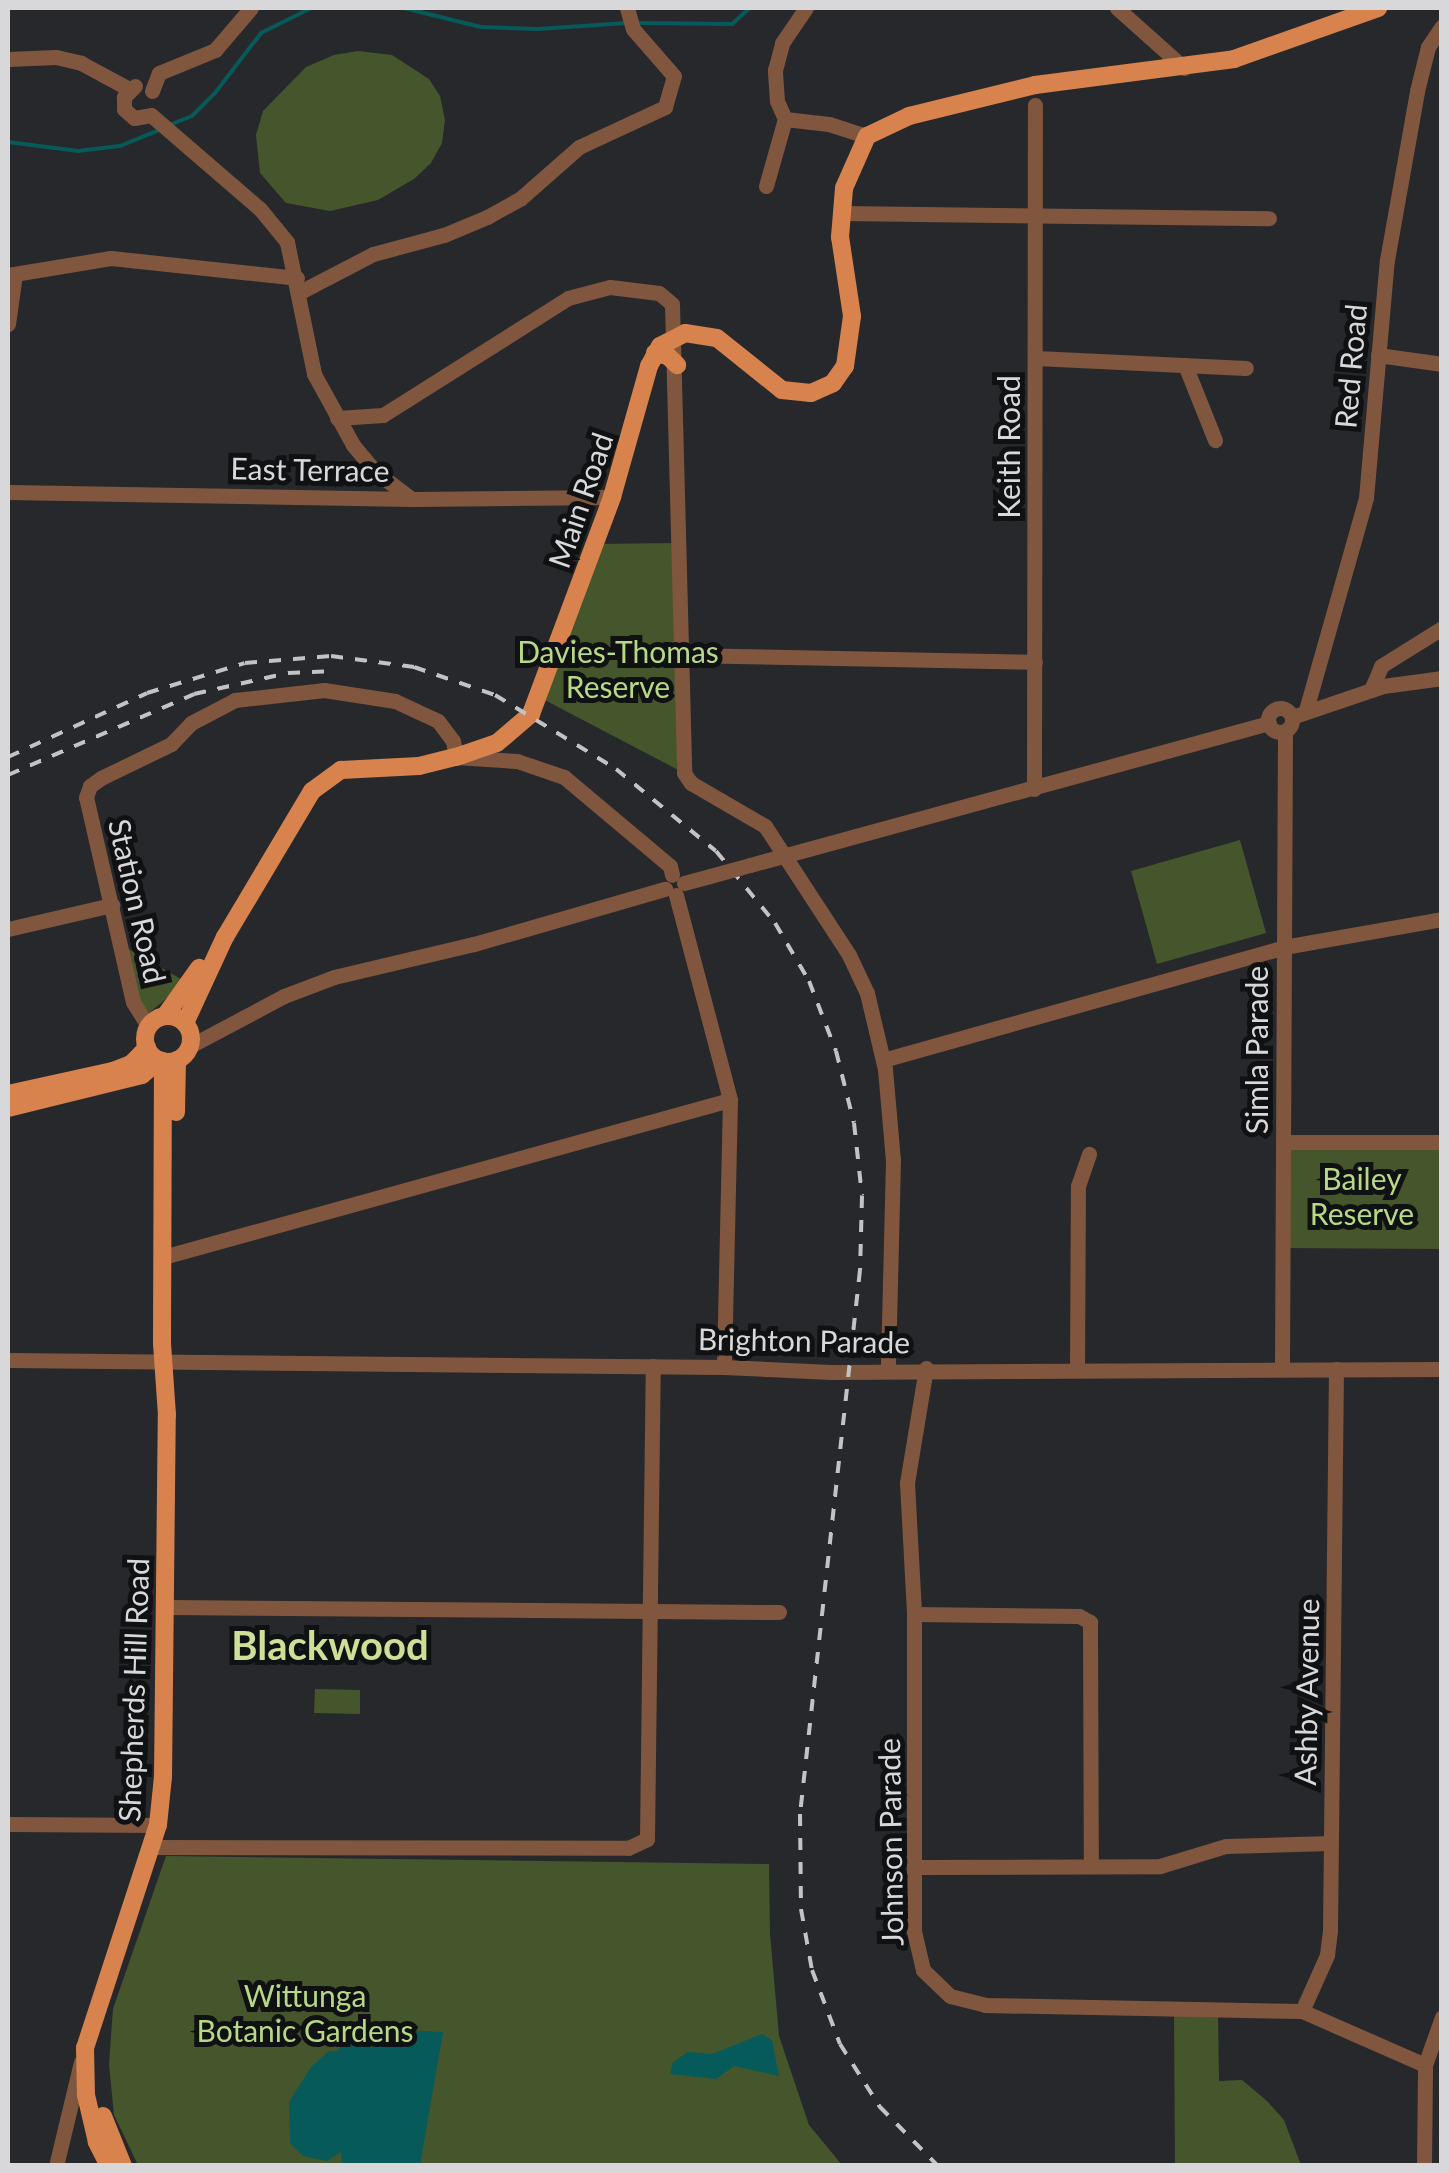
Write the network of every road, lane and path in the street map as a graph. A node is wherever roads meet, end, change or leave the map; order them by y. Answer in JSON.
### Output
{"nodes":[{"id":1,"x":250,"y":8,"type":"edge"},
{"id":2,"x":806,"y":8,"type":"edge"},
{"id":3,"x":1117,"y":8,"type":"edge"},
{"id":4,"x":1378,"y":8,"type":"edge"},
{"id":5,"x":630,"y":18,"type":"edge"},
{"id":6,"x":1442,"y":26,"type":"edge"},
{"id":7,"x":8,"y":59,"type":"edge"},
{"id":8,"x":1184,"y":68,"type":"junction"},
{"id":9,"x":129,"y":89,"type":"junction"},
{"id":10,"x":152,"y":91,"type":"junction"},
{"id":11,"x":1036,"y":104,"type":"dead end"},
{"id":12,"x":785,"y":119,"type":"junction"},
{"id":13,"x":159,"y":124,"type":"junction"},
{"id":14,"x":867,"y":136,"type":"junction"},
{"id":15,"x":766,"y":186,"type":"dead end"},
{"id":16,"x":841,"y":213,"type":"junction"},
{"id":17,"x":1036,"y":217,"type":"junction"},
{"id":18,"x":1269,"y":218,"type":"dead end"},
{"id":19,"x":11,"y":275,"type":"edge"},
{"id":20,"x":298,"y":285,"type":"junction"},
{"id":21,"x":8,"y":324,"type":"edge"},
{"id":22,"x":676,"y":336,"type":"junction"},
{"id":23,"x":655,"y":353,"type":"junction"},
{"id":24,"x":1378,"y":355,"type":"junction"},
{"id":25,"x":1036,"y":358,"type":"junction"},
{"id":26,"x":1186,"y":364,"type":"junction"},
{"id":27,"x":1442,"y":364,"type":"edge"},
{"id":28,"x":677,"y":365,"type":"junction"},
{"id":29,"x":1246,"y":368,"type":"dead end"},
{"id":30,"x":338,"y":418,"type":"junction"},
{"id":31,"x":1214,"y":440,"type":"dead end"},
{"id":32,"x":8,"y":492,"type":"edge"},
{"id":33,"x":612,"y":497,"type":"junction"},
{"id":34,"x":412,"y":499,"type":"junction"},
{"id":35,"x":1442,"y":628,"type":"edge"},
{"id":36,"x":682,"y":655,"type":"junction"},
{"id":37,"x":1034,"y":662,"type":"junction"},
{"id":38,"x":1442,"y":678,"type":"edge"},
{"id":39,"x":1377,"y":684,"type":"junction"},
{"id":40,"x":1294,"y":719,"type":"junction"},
{"id":41,"x":456,"y":757,"type":"junction"},
{"id":42,"x":1034,"y":789,"type":"junction"},
{"id":43,"x":787,"y":854,"type":"junction"},
{"id":44,"x":674,"y":885,"type":"junction"},
{"id":45,"x":112,"y":905,"type":"junction"},
{"id":46,"x":1442,"y":919,"type":"edge"},
{"id":47,"x":8,"y":928,"type":"edge"},
{"id":48,"x":225,"y":937,"type":"junction"},
{"id":49,"x":1284,"y":947,"type":"junction"},
{"id":50,"x":157,"y":1021,"type":"junction"},
{"id":51,"x":186,"y":1024,"type":"junction"},
{"id":52,"x":219,"y":1030,"type":"junction"},
{"id":53,"x":167,"y":1055,"type":"junction"},
{"id":54,"x":883,"y":1060,"type":"junction"},
{"id":55,"x":142,"y":1074,"type":"junction"},
{"id":56,"x":8,"y":1094,"type":"edge"},
{"id":57,"x":164,"y":1096,"type":"junction"},
{"id":58,"x":730,"y":1100,"type":"junction"},
{"id":59,"x":8,"y":1108,"type":"edge"},
{"id":60,"x":1284,"y":1142,"type":"junction"},
{"id":61,"x":1442,"y":1142,"type":"edge"},
{"id":62,"x":1088,"y":1154,"type":"dead end"},
{"id":63,"x":168,"y":1255,"type":"junction"},
{"id":64,"x":8,"y":1360,"type":"edge"},
{"id":65,"x":166,"y":1362,"type":"junction"},
{"id":66,"x":653,"y":1366,"type":"junction"},
{"id":67,"x":724,"y":1366,"type":"junction"},
{"id":68,"x":926,"y":1368,"type":"junction"},
{"id":69,"x":1077,"y":1368,"type":"junction"},
{"id":70,"x":1282,"y":1369,"type":"junction"},
{"id":71,"x":1336,"y":1369,"type":"junction"},
{"id":72,"x":1442,"y":1369,"type":"edge"},
{"id":73,"x":888,"y":1370,"type":"junction"},
{"id":74,"x":166,"y":1607,"type":"junction"},
{"id":75,"x":651,"y":1609,"type":"junction"},
{"id":76,"x":779,"y":1612,"type":"dead end"},
{"id":77,"x":914,"y":1614,"type":"junction"},
{"id":78,"x":8,"y":1824,"type":"edge"},
{"id":79,"x":158,"y":1825,"type":"junction"},
{"id":80,"x":1331,"y":1843,"type":"junction"},
{"id":81,"x":152,"y":1847,"type":"junction"},
{"id":82,"x":1091,"y":1866,"type":"junction"},
{"id":83,"x":916,"y":1867,"type":"junction"},
{"id":84,"x":97,"y":2011,"type":"junction"},
{"id":85,"x":1302,"y":2011,"type":"junction"},
{"id":86,"x":1442,"y":2017,"type":"edge"},
{"id":87,"x":85,"y":2048,"type":"junction"},
{"id":88,"x":1425,"y":2065,"type":"junction"},
{"id":89,"x":56,"y":2166,"type":"edge"},
{"id":90,"x":109,"y":2166,"type":"edge"},
{"id":91,"x":123,"y":2166,"type":"edge"},
{"id":92,"x":1424,"y":2166,"type":"edge"}],
"edges":[{"from":1,"to":10,"type":"street"},
{"from":2,"to":12,"type":"street"},
{"from":3,"to":8,"type":"street"},
{"from":4,"to":8,"type":"main road"},
{"from":5,"to":20,"type":"street"},
{"from":6,"to":24,"type":"street","name":"Red Road"},
{"from":7,"to":9,"type":"street"},
{"from":8,"to":14,"type":"main road"},
{"from":9,"to":10,"type":"street"},
{"from":9,"to":13,"type":"street"},
{"from":10,"to":13,"type":"street"},
{"from":11,"to":17,"type":"street","name":"Keith Road"},
{"from":12,"to":14,"type":"street"},
{"from":12,"to":15,"type":"street"},
{"from":13,"to":20,"type":"street"},
{"from":14,"to":16,"type":"main road"},
{"from":16,"to":17,"type":"street"},
{"from":16,"to":22,"type":"main road"},
{"from":17,"to":18,"type":"street"},
{"from":17,"to":25,"type":"street","name":"Keith Road"},
{"from":19,"to":20,"type":"street"},
{"from":19,"to":21,"type":"street"},
{"from":20,"to":30,"type":"street"},
{"from":22,"to":23,"type":"main road"},
{"from":22,"to":28,"type":"street"},
{"from":22,"to":30,"type":"street"},
{"from":23,"to":28,"type":"main road"},
{"from":23,"to":33,"type":"main road","name":"Main Road"},
{"from":24,"to":27,"type":"street"},
{"from":24,"to":40,"type":"street","name":"Red Road"},
{"from":25,"to":26,"type":"street"},
{"from":25,"to":37,"type":"street","name":"Keith Road"},
{"from":26,"to":29,"type":"street"},
{"from":26,"to":31,"type":"street"},
{"from":28,"to":36,"type":"street"},
{"from":30,"to":34,"type":"street"},
{"from":32,"to":34,"type":"street","name":"East Terrace"},
{"from":33,"to":34,"type":"street","name":"East Terrace"},
{"from":33,"to":41,"type":"main road","name":"Main Road"},
{"from":35,"to":39,"type":"street"},
{"from":36,"to":37,"type":"street"},
{"from":36,"to":43,"type":"street"},
{"from":37,"to":42,"type":"street","name":"Keith Road"},
{"from":38,"to":39,"type":"street"},
{"from":39,"to":40,"type":"street"},
{"from":40,"to":42,"type":"street"},
{"from":40,"to":49,"type":"street","name":"Simla Parade"},
{"from":41,"to":44,"type":"street"},
{"from":41,"to":45,"type":"street","name":"Station Road"},
{"from":41,"to":48,"type":"main road","name":"Main Road"},
{"from":42,"to":43,"type":"street"},
{"from":43,"to":44,"type":"street","bridge":true},
{"from":43,"to":54,"type":"street"},
{"from":44,"to":52,"type":"street"},
{"from":44,"to":58,"type":"street"},
{"from":45,"to":47,"type":"street"},
{"from":45,"to":50,"type":"street","name":"Station Road"},
{"from":46,"to":49,"type":"street"},
{"from":48,"to":50,"type":"main road","name":"Main Road"},
{"from":48,"to":51,"type":"main road","name":"Main Road"},
{"from":49,"to":54,"type":"street"},
{"from":49,"to":60,"type":"street","name":"Simla Parade"},
{"from":50,"to":51,"type":"main road"},
{"from":50,"to":53,"type":"main road"},
{"from":51,"to":52,"type":"street"},
{"from":51,"to":53,"type":"main road"},
{"from":52,"to":53,"type":"street"},
{"from":53,"to":55,"type":"main road"},
{"from":53,"to":56,"type":"main road"},
{"from":53,"to":57,"type":"main road","name":"Shepherds Hill Road"},
{"from":53,"to":63,"type":"main road","name":"Shepherds Hill Road"},
{"from":54,"to":73,"type":"street"},
{"from":55,"to":57,"type":"main road"},
{"from":55,"to":59,"type":"main road"},
{"from":57,"to":63,"type":"main road","name":"Shepherds Hill Road"},
{"from":58,"to":63,"type":"street"},
{"from":58,"to":67,"type":"street"},
{"from":60,"to":61,"type":"street"},
{"from":60,"to":70,"type":"street","name":"Simla Parade"},
{"from":62,"to":69,"type":"street"},
{"from":63,"to":65,"type":"main road","name":"Shepherds Hill Road"},
{"from":64,"to":65,"type":"street","name":"Brighton Parade"},
{"from":65,"to":66,"type":"street","name":"Brighton Parade"},
{"from":65,"to":74,"type":"main road","name":"Shepherds Hill Road"},
{"from":66,"to":67,"type":"street","name":"Brighton Parade"},
{"from":66,"to":75,"type":"street"},
{"from":67,"to":73,"type":"street","name":"Brighton Parade"},
{"from":68,"to":69,"type":"street","name":"Brighton Parade"},
{"from":68,"to":73,"type":"street","name":"Brighton Parade"},
{"from":68,"to":77,"type":"street","name":"Johnson Parade"},
{"from":69,"to":70,"type":"street","name":"Brighton Parade"},
{"from":70,"to":71,"type":"street","name":"Brighton Parade"},
{"from":71,"to":72,"type":"street","name":"Brighton Parade"},
{"from":71,"to":80,"type":"street","name":"Ashby Avenue"},
{"from":74,"to":75,"type":"street"},
{"from":74,"to":79,"type":"main road","name":"Shepherds Hill Road"},
{"from":75,"to":76,"type":"street"},
{"from":75,"to":81,"type":"street"},
{"from":77,"to":82,"type":"street"},
{"from":77,"to":83,"type":"street","name":"Johnson Parade"},
{"from":78,"to":79,"type":"street"},
{"from":79,"to":81,"type":"main road","name":"Shepherds Hill Road"},
{"from":80,"to":82,"type":"street"},
{"from":80,"to":85,"type":"street","name":"Ashby Avenue"},
{"from":81,"to":84,"type":"main road","name":"Shepherds Hill Road"},
{"from":82,"to":83,"type":"street"},
{"from":83,"to":85,"type":"street","name":"Johnson Parade"},
{"from":84,"to":87,"type":"main road","name":"Shepherds Hill Road"},
{"from":84,"to":91,"type":"main road","name":"Shepherds Hill Road"},
{"from":85,"to":88,"type":"street","name":"Johnson Parade"},
{"from":86,"to":88,"type":"street"},
{"from":87,"to":89,"type":"street"},
{"from":87,"to":90,"type":"main road","name":"Shepherds Hill Road"},
{"from":88,"to":92,"type":"street"}]}
